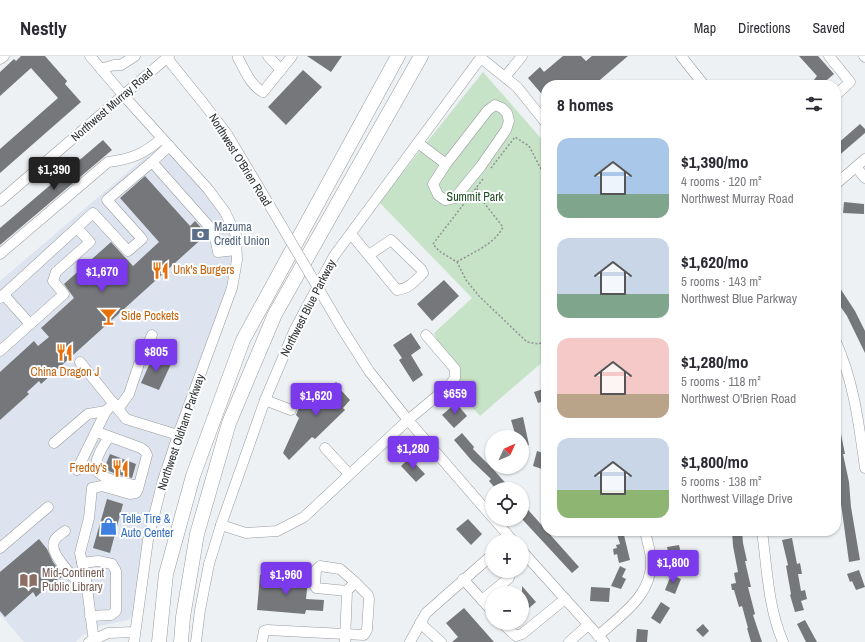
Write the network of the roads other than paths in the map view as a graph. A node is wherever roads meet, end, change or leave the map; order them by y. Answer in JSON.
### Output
{"nodes":[{"id":1,"x":4,"y":56,"type":"edge"},
{"id":2,"x":90,"y":56,"type":"edge"},
{"id":3,"x":135,"y":56,"type":"edge"},
{"id":4,"x":238,"y":56,"type":"edge"},
{"id":5,"x":268,"y":56,"type":"edge"},
{"id":6,"x":292,"y":56,"type":"edge"},
{"id":7,"x":398,"y":56,"type":"edge"},
{"id":8,"x":422,"y":56,"type":"edge"},
{"id":9,"x":522,"y":56,"type":"edge"},
{"id":10,"x":681,"y":56,"type":"edge"},
{"id":11,"x":829,"y":56,"type":"edge"},
{"id":12,"x":168,"y":57,"type":"edge"},
{"id":13,"x":482,"y":57,"type":"edge"},
{"id":14,"x":0,"y":59,"type":"edge"},
{"id":15,"x":101,"y":70,"type":"junction"},
{"id":16,"x":281,"y":70,"type":"junction"},
{"id":17,"x":505,"y":77,"type":"junction"},
{"id":18,"x":700,"y":80,"type":"edge"},
{"id":19,"x":841,"y":90,"type":"edge"},
{"id":20,"x":124,"y":96,"type":"junction"},
{"id":21,"x":541,"y":117,"type":"edge"},
{"id":22,"x":162,"y":138,"type":"junction"},
{"id":23,"x":418,"y":143,"type":"junction"},
{"id":24,"x":169,"y":146,"type":"junction"},
{"id":25,"x":865,"y":160,"type":"edge"},
{"id":26,"x":152,"y":162,"type":"junction"},
{"id":27,"x":446,"y":164,"type":"junction"},
{"id":28,"x":856,"y":167,"type":"junction"},
{"id":29,"x":865,"y":178,"type":"edge"},
{"id":30,"x":841,"y":180,"type":"edge"},
{"id":31,"x":1,"y":199,"type":"edge"},
{"id":32,"x":107,"y":200,"type":"junction"},
{"id":33,"x":93,"y":213,"type":"junction"},
{"id":34,"x":77,"y":228,"type":"junction"},
{"id":35,"x":350,"y":234,"type":"junction"},
{"id":36,"x":236,"y":250,"type":"junction"},
{"id":37,"x":0,"y":254,"type":"edge"},
{"id":38,"x":368,"y":255,"type":"junction"},
{"id":39,"x":2,"y":296,"type":"edge"},
{"id":40,"x":30,"y":324,"type":"junction"},
{"id":41,"x":152,"y":335,"type":"dead end"},
{"id":42,"x":426,"y":335,"type":"dead end"},
{"id":43,"x":0,"y":351,"type":"edge"},
{"id":44,"x":841,"y":353,"type":"edge"},
{"id":45,"x":80,"y":362,"type":"dead end"},
{"id":46,"x":265,"y":400,"type":"junction"},
{"id":47,"x":116,"y":406,"type":"junction"},
{"id":48,"x":291,"y":410,"type":"dead end"},
{"id":49,"x":106,"y":411,"type":"junction"},
{"id":50,"x":408,"y":420,"type":"junction"},
{"id":51,"x":96,"y":432,"type":"junction"},
{"id":52,"x":178,"y":436,"type":"junction"},
{"id":53,"x":109,"y":437,"type":"junction"},
{"id":54,"x":54,"y":443,"type":"dead end"},
{"id":55,"x":325,"y":448,"type":"dead end"},
{"id":56,"x":865,"y":468,"type":"edge"},
{"id":57,"x":77,"y":470,"type":"dead end"},
{"id":58,"x":350,"y":474,"type":"junction"},
{"id":59,"x":138,"y":486,"type":"junction"},
{"id":60,"x":48,"y":507,"type":"dead end"},
{"id":61,"x":485,"y":509,"type":"edge"},
{"id":62,"x":221,"y":525,"type":"junction"},
{"id":63,"x":500,"y":526,"type":"edge"},
{"id":64,"x":65,"y":531,"type":"dead end"},
{"id":65,"x":506,"y":534,"type":"edge"},
{"id":66,"x":647,"y":536,"type":"edge"},
{"id":67,"x":763,"y":536,"type":"edge"},
{"id":68,"x":0,"y":548,"type":"edge"},
{"id":69,"x":529,"y":559,"type":"edge"},
{"id":70,"x":485,"y":561,"type":"edge"},
{"id":71,"x":82,"y":563,"type":"junction"},
{"id":72,"x":509,"y":578,"type":"dead end"},
{"id":73,"x":464,"y":579,"type":"junction"},
{"id":74,"x":355,"y":582,"type":"junction"},
{"id":75,"x":80,"y":584,"type":"dead end"},
{"id":76,"x":347,"y":591,"type":"junction"},
{"id":77,"x":565,"y":599,"type":"junction"},
{"id":78,"x":482,"y":600,"type":"junction"},
{"id":79,"x":485,"y":603,"type":"edge"},
{"id":80,"x":90,"y":616,"type":"junction"},
{"id":81,"x":420,"y":622,"type":"junction"},
{"id":82,"x":588,"y":625,"type":"junction"},
{"id":83,"x":529,"y":628,"type":"edge"},
{"id":84,"x":510,"y":630,"type":"edge"},
{"id":85,"x":527,"y":630,"type":"edge"},
{"id":86,"x":135,"y":637,"type":"edge"},
{"id":87,"x":345,"y":638,"type":"edge"},
{"id":88,"x":601,"y":639,"type":"edge"},
{"id":89,"x":92,"y":641,"type":"edge"},
{"id":90,"x":159,"y":642,"type":"edge"},
{"id":91,"x":181,"y":642,"type":"edge"},
{"id":92,"x":196,"y":642,"type":"edge"},
{"id":93,"x":262,"y":642,"type":"edge"},
{"id":94,"x":410,"y":642,"type":"edge"},
{"id":95,"x":441,"y":642,"type":"edge"},
{"id":96,"x":570,"y":642,"type":"edge"},
{"id":97,"x":783,"y":642,"type":"edge"}],
"edges":[{"from":1,"to":14,"type":"street"},
{"from":2,"to":15,"type":"street"},
{"from":3,"to":15,"type":"street"},
{"from":4,"to":16,"type":"street"},
{"from":5,"to":16,"type":"street"},
{"from":6,"to":16,"type":"street"},
{"from":7,"to":90,"type":"highway"},
{"from":8,"to":91,"type":"highway"},
{"from":9,"to":17,"type":"street"},
{"from":10,"to":18,"type":"street"},
{"from":11,"to":19,"type":"street"},
{"from":12,"to":20,"type":"street","name":"Northwest Murray Road"},
{"from":12,"to":50,"type":"street","name":"Northwest O'Brien Road","bridge":true},
{"from":13,"to":17,"type":"street"},
{"from":13,"to":23,"type":"street","name":"Northwest Blue Parkway"},
{"from":15,"to":20,"type":"street"},
{"from":17,"to":21,"type":"street"},
{"from":20,"to":22,"type":"street"},
{"from":20,"to":31,"type":"street","name":"Northwest Murray Road"},
{"from":22,"to":24,"type":"street"},
{"from":22,"to":37,"type":"street"},
{"from":23,"to":27,"type":"street"},
{"from":23,"to":35,"type":"street","name":"Northwest Blue Parkway"},
{"from":24,"to":26,"type":"street"},
{"from":24,"to":36,"type":"street"},
{"from":25,"to":28,"type":"street"},
{"from":26,"to":32,"type":"street"},
{"from":26,"to":36,"type":"street"},
{"from":27,"to":27,"type":"street"},
{"from":28,"to":29,"type":"street"},
{"from":28,"to":30,"type":"street"},
{"from":32,"to":33,"type":"street"},
{"from":32,"to":33,"type":"street"},
{"from":33,"to":34,"type":"street"},
{"from":34,"to":39,"type":"street"},
{"from":34,"to":40,"type":"street"},
{"from":35,"to":38,"type":"street"},
{"from":35,"to":46,"type":"street","name":"Northwest Blue Parkway"},
{"from":36,"to":52,"type":"street","name":"Northwest Oldham Parkway"},
{"from":38,"to":38,"type":"street"},
{"from":39,"to":40,"type":"street"},
{"from":40,"to":43,"type":"street"},
{"from":41,"to":47,"type":"street"},
{"from":42,"to":50,"type":"street"},
{"from":44,"to":56,"type":"street"},
{"from":45,"to":47,"type":"street"},
{"from":46,"to":48,"type":"street"},
{"from":46,"to":62,"type":"street","name":"Northwest Blue Parkway"},
{"from":47,"to":49,"type":"street"},
{"from":47,"to":52,"type":"street"},
{"from":49,"to":51,"type":"street"},
{"from":49,"to":54,"type":"street"},
{"from":50,"to":58,"type":"street"},
{"from":50,"to":61,"type":"street","name":"Northwest O'Brien Road"},
{"from":51,"to":53,"type":"street"},
{"from":51,"to":57,"type":"street"},
{"from":52,"to":86,"type":"street","name":"Northwest Oldham Parkway"},
{"from":53,"to":59,"type":"street"},
{"from":53,"to":59,"type":"street"},
{"from":55,"to":58,"type":"street"},
{"from":58,"to":62,"type":"street"},
{"from":59,"to":71,"type":"street"},
{"from":60,"to":68,"type":"street"},
{"from":62,"to":92,"type":"street","name":"Northwest Blue Parkway"},
{"from":63,"to":65,"type":"street"},
{"from":64,"to":75,"type":"street"},
{"from":66,"to":88,"type":"street"},
{"from":67,"to":97,"type":"street"},
{"from":69,"to":77,"type":"street"},
{"from":70,"to":73,"type":"street"},
{"from":71,"to":80,"type":"street"},
{"from":71,"to":80,"type":"street"},
{"from":72,"to":78,"type":"street"},
{"from":73,"to":78,"type":"street"},
{"from":73,"to":81,"type":"street"},
{"from":74,"to":76,"type":"street"},
{"from":74,"to":76,"type":"street"},
{"from":74,"to":87,"type":"street"},
{"from":76,"to":87,"type":"street"},
{"from":77,"to":82,"type":"street"},
{"from":77,"to":83,"type":"street"},
{"from":78,"to":79,"type":"street"},
{"from":80,"to":89,"type":"street"},
{"from":81,"to":94,"type":"street"},
{"from":81,"to":95,"type":"street"},
{"from":82,"to":88,"type":"street"},
{"from":82,"to":96,"type":"street"},
{"from":84,"to":85,"type":"street"},
{"from":86,"to":89,"type":"street"},
{"from":87,"to":93,"type":"street"}]}
